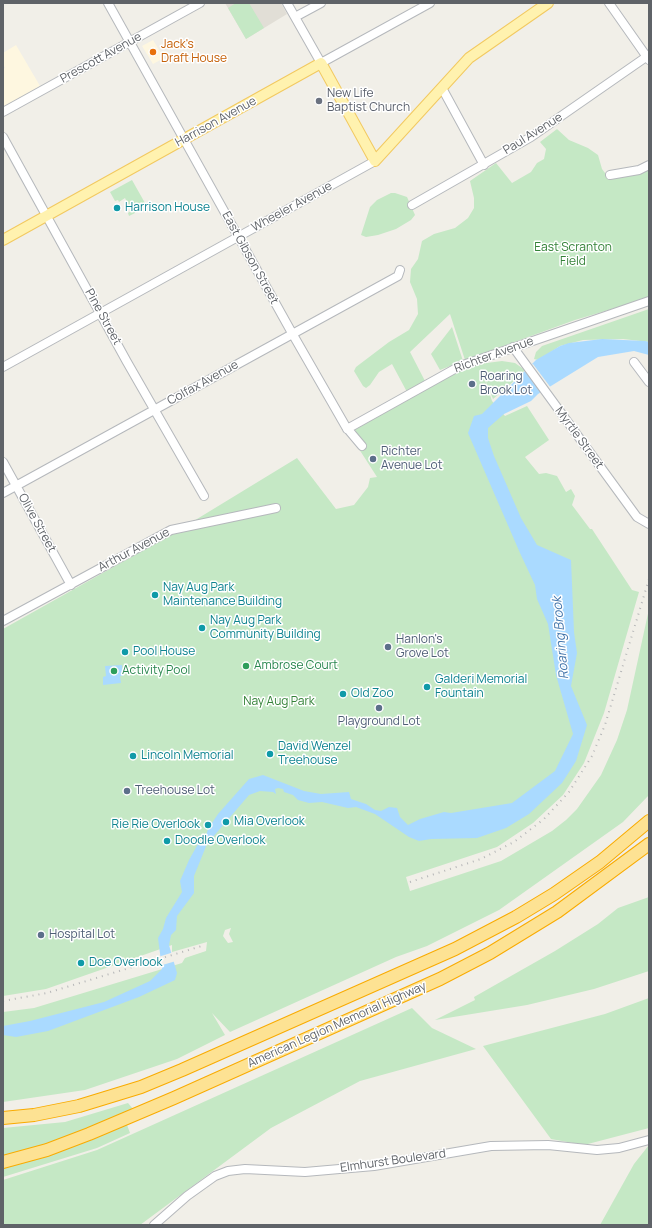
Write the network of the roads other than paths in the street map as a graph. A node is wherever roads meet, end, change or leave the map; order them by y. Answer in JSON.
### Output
{"nodes":[{"id":1,"x":108,"y":3,"type":"edge"},
{"id":2,"x":200,"y":3,"type":"edge"},
{"id":3,"x":287,"y":3,"type":"edge"},
{"id":4,"x":321,"y":3,"type":"edge"},
{"id":5,"x":430,"y":3,"type":"edge"},
{"id":6,"x":548,"y":3,"type":"edge"},
{"id":7,"x":609,"y":3,"type":"edge"},
{"id":8,"x":295,"y":17,"type":"junction"},
{"id":9,"x":130,"y":42,"type":"junction"},
{"id":10,"x":648,"y":57,"type":"edge"},
{"id":11,"x":321,"y":64,"type":"junction"},
{"id":12,"x":442,"y":88,"type":"junction"},
{"id":13,"x":3,"y":112,"type":"edge"},
{"id":14,"x":3,"y":137,"type":"edge"},
{"id":15,"x":184,"y":139,"type":"junction"},
{"id":16,"x":376,"y":161,"type":"junction"},
{"id":17,"x":484,"y":165,"type":"junction"},
{"id":18,"x":649,"y":166,"type":"edge"},
{"id":19,"x":610,"y":175,"type":"dead end"},
{"id":20,"x":412,"y":205,"type":"dead end"},
{"id":21,"x":47,"y":216,"type":"junction"},
{"id":22,"x":238,"y":236,"type":"junction"},
{"id":23,"x":3,"y":240,"type":"edge"},
{"id":24,"x":400,"y":270,"type":"dead end"},
{"id":25,"x":649,"y":302,"type":"edge"},
{"id":26,"x":101,"y":313,"type":"junction"},
{"id":27,"x":292,"y":333,"type":"junction"},
{"id":28,"x":513,"y":347,"type":"junction"},
{"id":29,"x":634,"y":362,"type":"dead end"},
{"id":30,"x":3,"y":367,"type":"edge"},
{"id":31,"x":649,"y":382,"type":"edge"},
{"id":32,"x":155,"y":410,"type":"junction"},
{"id":33,"x":347,"y":429,"type":"junction"},
{"id":34,"x":362,"y":446,"type":"dead end"},
{"id":35,"x":3,"y":462,"type":"edge"},
{"id":36,"x":16,"y":486,"type":"junction"},
{"id":37,"x":3,"y":493,"type":"edge"},
{"id":38,"x":204,"y":496,"type":"dead end"},
{"id":39,"x":276,"y":508,"type":"dead end"},
{"id":40,"x":648,"y":521,"type":"edge"},
{"id":41,"x":71,"y":585,"type":"junction"},
{"id":42,"x":3,"y":622,"type":"edge"},
{"id":43,"x":649,"y":821,"type":"edge"},
{"id":44,"x":649,"y":844,"type":"edge"},
{"id":45,"x":3,"y":1118,"type":"edge"},
{"id":46,"x":649,"y":1140,"type":"edge"},
{"id":47,"x":47,"y":1150,"type":"junction"},
{"id":48,"x":3,"y":1162,"type":"edge"},
{"id":49,"x":3,"y":1168,"type":"edge"},
{"id":50,"x":154,"y":1225,"type":"edge"}],
"edges":[{"from":1,"to":9,"type":"street","name":"East Gibson Street"},
{"from":2,"to":9,"type":"street","name":"Prescott Avenue"},
{"from":3,"to":8,"type":"street"},
{"from":4,"to":8,"type":"street"},
{"from":5,"to":11,"type":"street","name":"Harrison Avenue"},
{"from":6,"to":12,"type":"main road","name":"Wheeler Avenue"},
{"from":7,"to":10,"type":"street"},
{"from":8,"to":11,"type":"street"},
{"from":9,"to":13,"type":"street","name":"Prescott Avenue"},
{"from":9,"to":15,"type":"street","name":"East Gibson Street"},
{"from":10,"to":17,"type":"street","name":"Paul Avenue"},
{"from":11,"to":15,"type":"main road","name":"Harrison Avenue"},
{"from":11,"to":16,"type":"main road"},
{"from":12,"to":16,"type":"main road","name":"Wheeler Avenue"},
{"from":12,"to":17,"type":"street"},
{"from":14,"to":21,"type":"street","name":"Pine Street"},
{"from":15,"to":21,"type":"main road","name":"Harrison Avenue"},
{"from":15,"to":22,"type":"street","name":"East Gibson Street"},
{"from":16,"to":22,"type":"street","name":"Wheeler Avenue"},
{"from":17,"to":20,"type":"street","name":"Paul Avenue"},
{"from":18,"to":19,"type":"street"},
{"from":21,"to":23,"type":"main road","name":"Harrison Avenue"},
{"from":21,"to":26,"type":"street","name":"Pine Street"},
{"from":22,"to":26,"type":"street","name":"Wheeler Avenue"},
{"from":22,"to":27,"type":"street","name":"East Gibson Street"},
{"from":24,"to":27,"type":"street","name":"Colfax Avenue"},
{"from":25,"to":28,"type":"street","name":"Richter Avenue"},
{"from":26,"to":30,"type":"street","name":"Wheeler Avenue"},
{"from":26,"to":32,"type":"street","name":"Pine Street"},
{"from":27,"to":32,"type":"street","name":"Colfax Avenue"},
{"from":27,"to":33,"type":"street","name":"East Gibson Street"},
{"from":28,"to":33,"type":"street","name":"Richter Avenue"},
{"from":28,"to":40,"type":"street","name":"Myrtle Street"},
{"from":29,"to":31,"type":"street"},
{"from":32,"to":36,"type":"street","name":"Colfax Avenue"},
{"from":32,"to":38,"type":"street","name":"Pine Street"},
{"from":33,"to":34,"type":"street","name":"East Gibson Street"},
{"from":35,"to":36,"type":"street","name":"Olive Street"},
{"from":36,"to":37,"type":"street","name":"Colfax Avenue"},
{"from":36,"to":41,"type":"street","name":"Olive Street"},
{"from":39,"to":41,"type":"street","name":"Arthur Avenue"},
{"from":41,"to":42,"type":"street","name":"Arthur Avenue"},
{"from":43,"to":45,"type":"highway","name":"American Legion Memorial Highway"},
{"from":44,"to":47,"type":"highway","name":"American Legion Memorial Highway"},
{"from":46,"to":50,"type":"street","name":"Elmhurst Boulevard"},
{"from":47,"to":48,"type":"highway","name":"American Legion Memorial Highway"},
{"from":47,"to":49,"type":"highway"}]}
